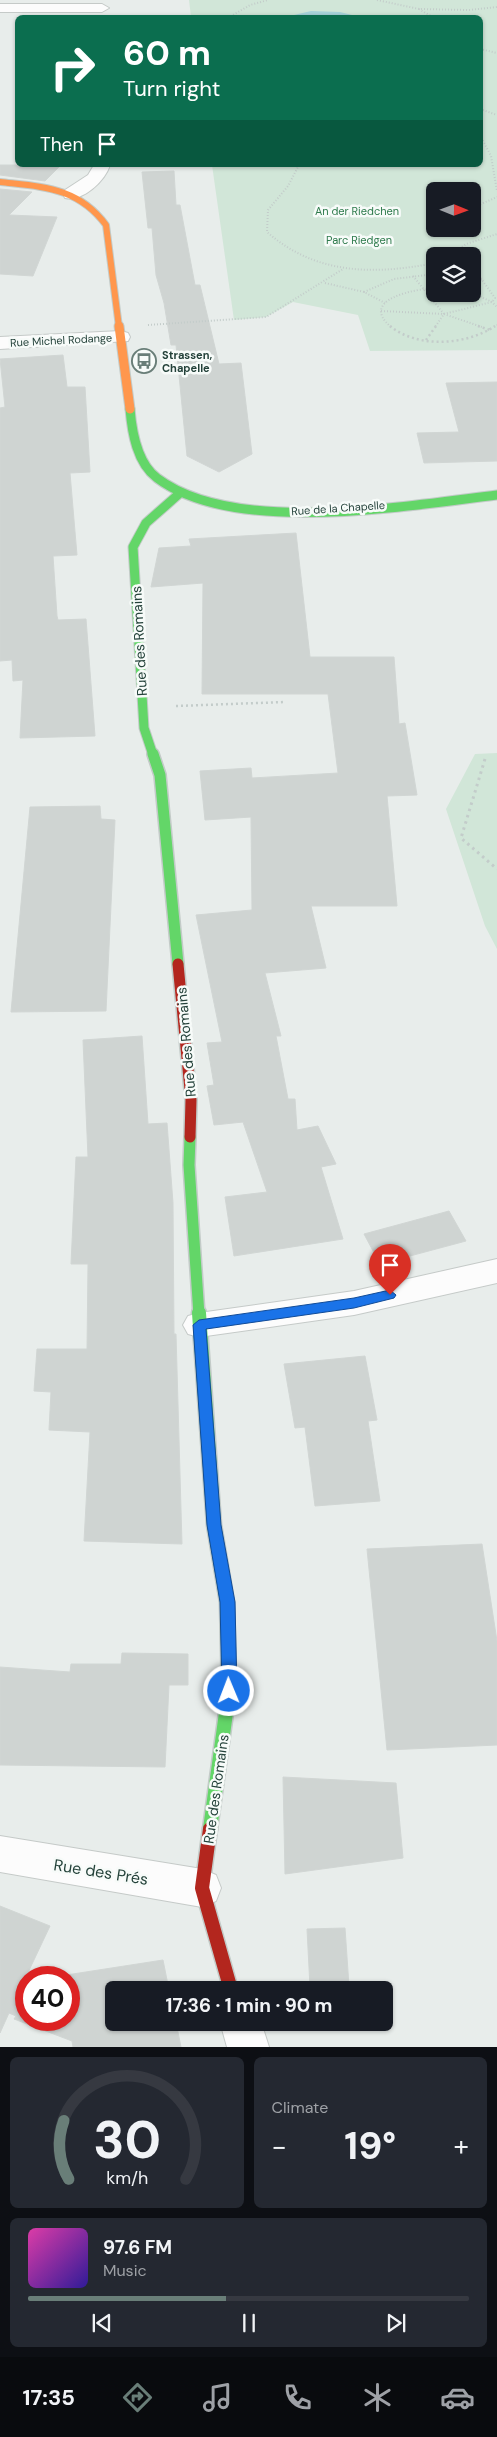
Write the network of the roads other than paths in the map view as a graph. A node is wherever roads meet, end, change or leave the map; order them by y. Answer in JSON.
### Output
{"nodes":[{"id":1,"x":0,"y":8,"type":"edge"},
{"id":2,"x":102,"y":8,"type":"edge"},
{"id":3,"x":102,"y":167,"type":"edge"},
{"id":4,"x":0,"y":182,"type":"edge"},
{"id":5,"x":70,"y":194,"type":"junction"},
{"id":6,"x":121,"y":332,"type":"junction"},
{"id":7,"x":0,"y":343,"type":"edge"},
{"id":8,"x":180,"y":493,"type":"junction"},
{"id":9,"x":497,"y":495,"type":"edge"},
{"id":10,"x":497,"y":1271,"type":"edge"},
{"id":11,"x":199,"y":1325,"type":"junction"},
{"id":12,"x":0,"y":1854,"type":"edge"},
{"id":13,"x":202,"y":1888,"type":"junction"},
{"id":14,"x":228,"y":1981,"type":"edge"},
{"id":15,"x":243,"y":2031,"type":"edge"},
{"id":16,"x":248,"y":2047,"type":"edge"}],
"edges":[{"from":1,"to":2,"type":"street"},
{"from":3,"to":5,"type":"street"},
{"from":4,"to":5,"type":"street"},
{"from":5,"to":6,"type":"street"},
{"from":6,"to":7,"type":"street","name":"Rue Michel Rodange"},
{"from":6,"to":8,"type":"street"},
{"from":8,"to":9,"type":"street","name":"Rue de la Chapelle"},
{"from":8,"to":11,"type":"street","name":"Rue des Romains"},
{"from":10,"to":11,"type":"street"},
{"from":11,"to":13,"type":"street","name":"Rue des Romains"},
{"from":12,"to":13,"type":"street","name":"Rue des Prés"},
{"from":13,"to":14,"type":"street","name":"Rue des Romains"},
{"from":15,"to":16,"type":"street"}]}
